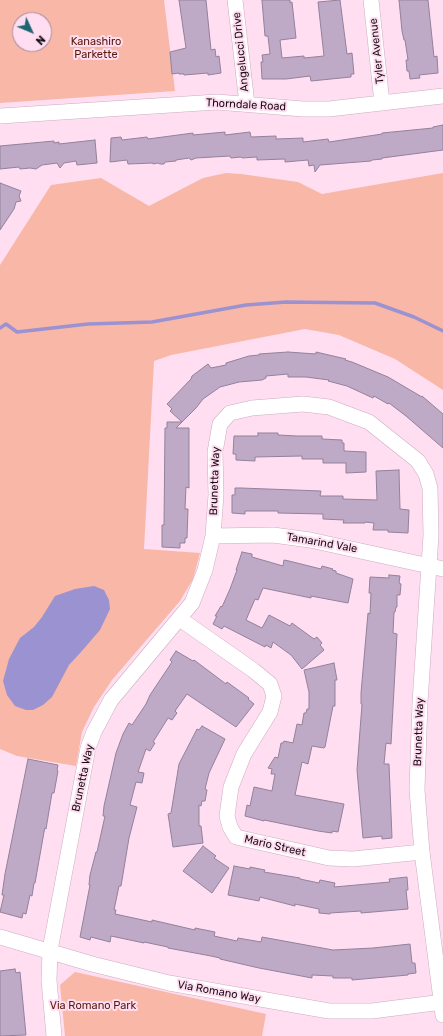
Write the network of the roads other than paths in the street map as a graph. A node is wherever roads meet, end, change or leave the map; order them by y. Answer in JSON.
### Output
{"nodes":[{"id":1,"x":235,"y":0,"type":"edge"},
{"id":2,"x":371,"y":0,"type":"edge"},
{"id":3,"x":443,"y":96,"type":"edge"},
{"id":4,"x":382,"y":102,"type":"junction"},
{"id":5,"x":247,"y":104,"type":"junction"},
{"id":6,"x":0,"y":116,"type":"edge"},
{"id":7,"x":213,"y":536,"type":"junction"},
{"id":8,"x":436,"y":567,"type":"edge"},
{"id":9,"x":180,"y":619,"type":"junction"},
{"id":10,"x":422,"y":852,"type":"junction"},
{"id":11,"x":0,"y":937,"type":"edge"},
{"id":12,"x":50,"y":950,"type":"junction"},
{"id":13,"x":443,"y":1006,"type":"edge"},
{"id":14,"x":54,"y":1036,"type":"edge"}],
"edges":[{"from":1,"to":5,"type":"street","name":"Angelucci Drive"},
{"from":2,"to":4,"type":"street","name":"Tyler Avenue"},
{"from":3,"to":4,"type":"street","name":"Thorndale Road"},
{"from":4,"to":5,"type":"street","name":"Thorndale Road"},
{"from":5,"to":6,"type":"street","name":"Thorndale Road"},
{"from":7,"to":8,"type":"street","name":"Tamarind Vale"},
{"from":7,"to":8,"type":"street","name":"Brunetta Way"},
{"from":7,"to":9,"type":"street","name":"Brunetta Way"},
{"from":8,"to":10,"type":"street","name":"Brunetta Way"},
{"from":9,"to":10,"type":"street","name":"Mario Street"},
{"from":9,"to":12,"type":"street","name":"Brunetta Way"},
{"from":10,"to":13,"type":"street","name":"Brunetta Way"},
{"from":11,"to":12,"type":"street","name":"Via Romano Way"},
{"from":12,"to":13,"type":"street","name":"Via Romano Way"},
{"from":12,"to":14,"type":"street","name":"Brunetta Way"}]}
